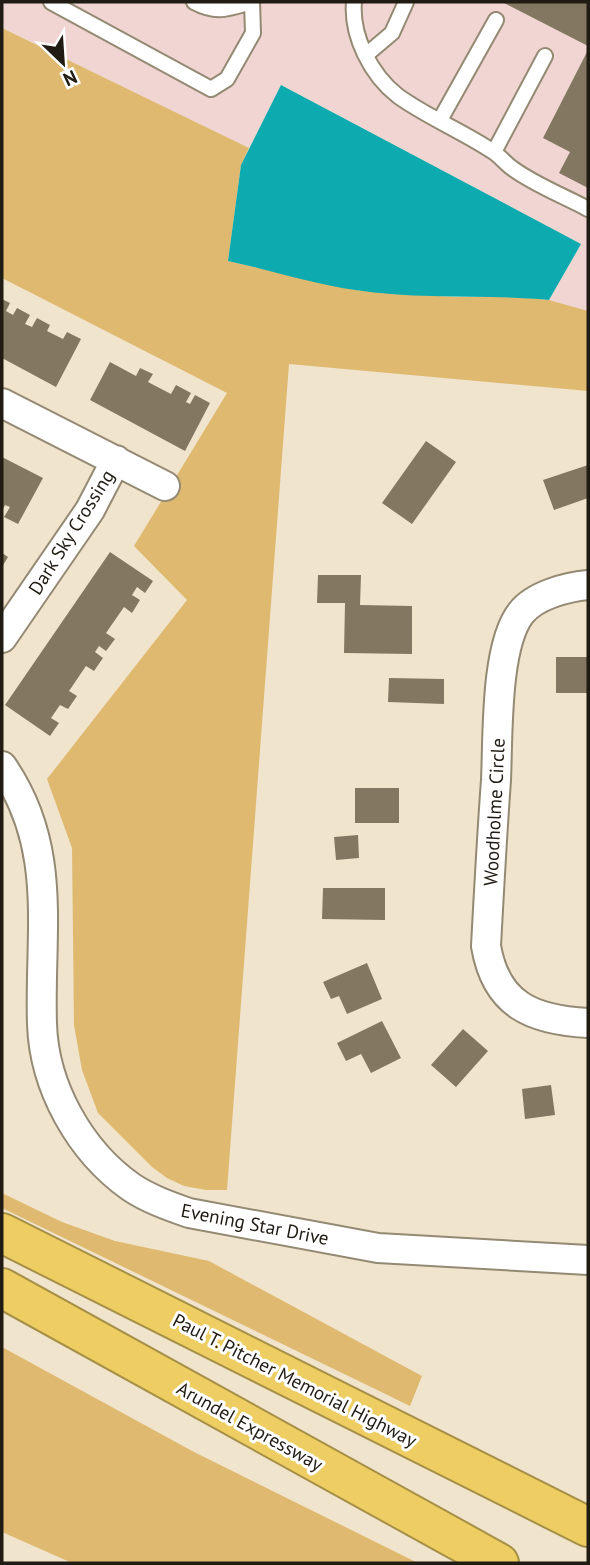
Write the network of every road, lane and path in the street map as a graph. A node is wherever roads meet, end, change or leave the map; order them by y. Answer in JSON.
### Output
{"nodes":[{"id":1,"x":51,"y":2,"type":"edge"},
{"id":2,"x":194,"y":2,"type":"edge"},
{"id":3,"x":251,"y":2,"type":"edge"},
{"id":4,"x":354,"y":2,"type":"edge"},
{"id":5,"x":406,"y":2,"type":"edge"},
{"id":6,"x":496,"y":20,"type":"dead end"},
{"id":7,"x":366,"y":55,"type":"junction"},
{"id":8,"x":545,"y":56,"type":"dead end"},
{"id":9,"x":440,"y":120,"type":"junction"},
{"id":10,"x":494,"y":152,"type":"junction"},
{"id":11,"x":588,"y":209,"type":"edge"},
{"id":12,"x":2,"y":403,"type":"edge"},
{"id":13,"x":116,"y":460,"type":"junction"},
{"id":14,"x":165,"y":486,"type":"dead end"},
{"id":15,"x":588,"y":585,"type":"edge"},
{"id":16,"x":2,"y":638,"type":"edge"},
{"id":17,"x":2,"y":766,"type":"edge"},
{"id":18,"x":588,"y":1023,"type":"edge"},
{"id":19,"x":2,"y":1233,"type":"edge"},
{"id":20,"x":588,"y":1260,"type":"edge"},
{"id":21,"x":2,"y":1288,"type":"edge"},
{"id":22,"x":588,"y":1527,"type":"edge"},
{"id":23,"x":499,"y":1563,"type":"edge"}],
"edges":[{"from":1,"to":3,"type":"lane"},
{"from":2,"to":3,"type":"lane"},
{"from":4,"to":7,"type":"lane"},
{"from":5,"to":7,"type":"lane"},
{"from":6,"to":9,"type":"lane"},
{"from":7,"to":9,"type":"lane"},
{"from":8,"to":10,"type":"lane"},
{"from":9,"to":10,"type":"lane"},
{"from":10,"to":11,"type":"lane"},
{"from":12,"to":13,"type":"street"},
{"from":13,"to":14,"type":"street"},
{"from":13,"to":16,"type":"street","name":"Dark Sky Crossing"},
{"from":15,"to":18,"type":"street","name":"Woodholme Circle"},
{"from":17,"to":20,"type":"street","name":"Evening Star Drive"},
{"from":19,"to":22,"type":"highway","name":"Paul T. Pitcher Memorial Highway"},
{"from":21,"to":23,"type":"highway","name":"Arundel Expressway"}]}
